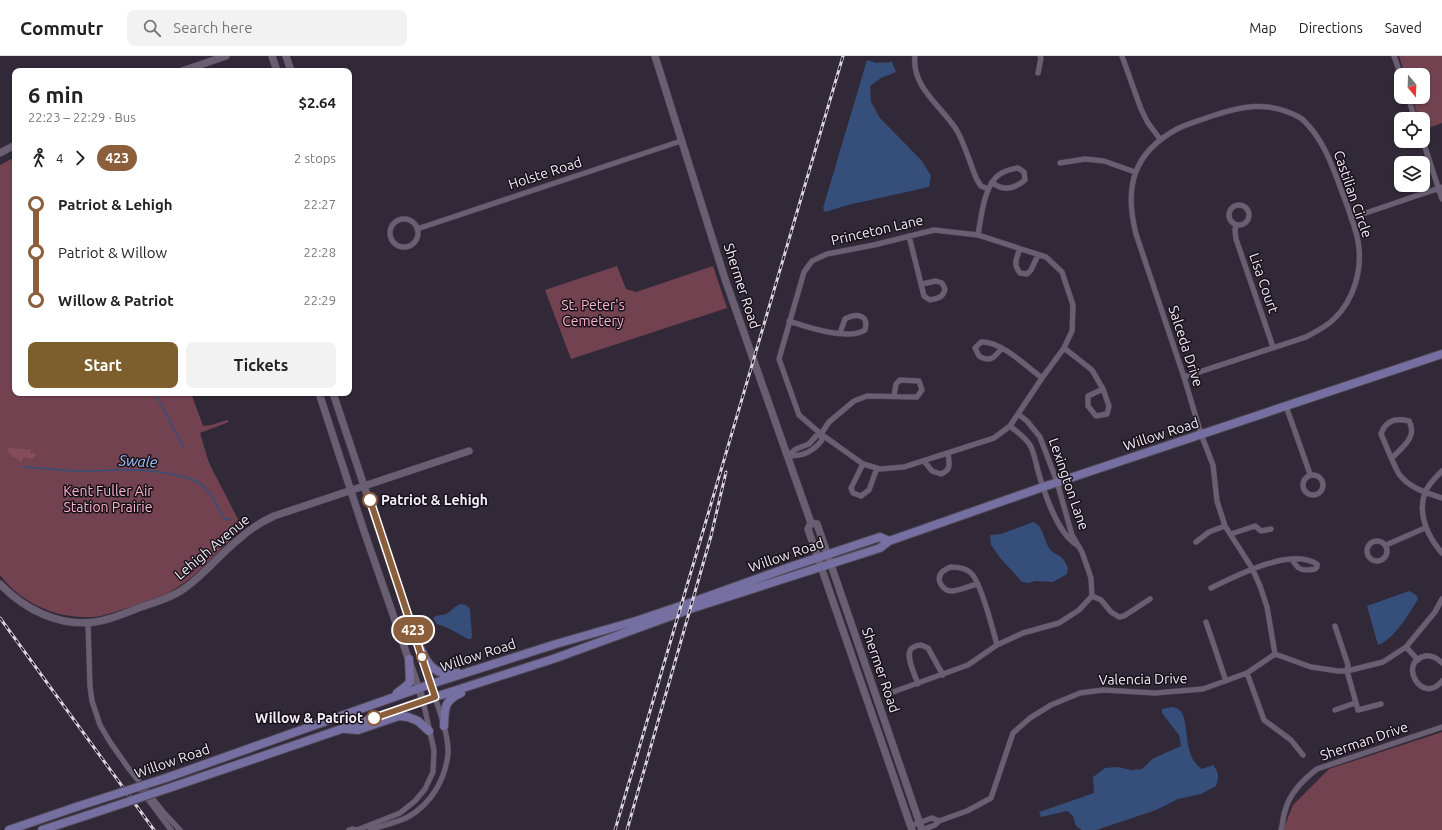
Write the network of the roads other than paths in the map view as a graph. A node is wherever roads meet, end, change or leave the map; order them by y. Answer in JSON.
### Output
{"nodes":[{"id":1,"x":226,"y":56,"type":"edge"},
{"id":2,"x":272,"y":56,"type":"edge"},
{"id":3,"x":286,"y":56,"type":"edge"},
{"id":4,"x":655,"y":56,"type":"edge"},
{"id":5,"x":915,"y":56,"type":"edge"},
{"id":6,"x":1040,"y":56,"type":"edge"},
{"id":7,"x":1122,"y":56,"type":"edge"},
{"id":8,"x":1394,"y":56,"type":"edge"},
{"id":9,"x":191,"y":68,"type":"edge"},
{"id":10,"x":276,"y":68,"type":"edge"},
{"id":11,"x":290,"y":68,"type":"edge"},
{"id":12,"x":1398,"y":68,"type":"edge"},
{"id":13,"x":1038,"y":73,"type":"dead end"},
{"id":14,"x":1160,"y":139,"type":"junction"},
{"id":15,"x":681,"y":141,"type":"junction"},
{"id":16,"x":12,"y":147,"type":"edge"},
{"id":17,"x":1425,"y":148,"type":"edge"},
{"id":18,"x":0,"y":153,"type":"edge"},
{"id":19,"x":1060,"y":163,"type":"dead end"},
{"id":20,"x":1135,"y":172,"type":"junction"},
{"id":21,"x":992,"y":182,"type":"junction"},
{"id":22,"x":1440,"y":188,"type":"edge"},
{"id":23,"x":988,"y":189,"type":"junction"},
{"id":24,"x":1442,"y":199,"type":"edge"},
{"id":25,"x":1351,"y":218,"type":"junction"},
{"id":26,"x":1236,"y":225,"type":"junction"},
{"id":27,"x":417,"y":229,"type":"junction"},
{"id":28,"x":978,"y":235,"type":"junction"},
{"id":29,"x":909,"y":236,"type":"junction"},
{"id":30,"x":1020,"y":249,"type":"junction"},
{"id":31,"x":1038,"y":255,"type":"junction"},
{"id":32,"x":922,"y":284,"type":"junction"},
{"id":33,"x":789,"y":321,"type":"junction"},
{"id":34,"x":840,"y":333,"type":"junction"},
{"id":35,"x":1273,"y":347,"type":"junction"},
{"id":36,"x":1002,"y":348,"type":"junction"},
{"id":37,"x":1064,"y":348,"type":"junction"},
{"id":38,"x":1442,"y":354,"type":"edge"},
{"id":39,"x":1184,"y":377,"type":"junction"},
{"id":40,"x":1042,"y":378,"type":"junction"},
{"id":41,"x":1103,"y":389,"type":"junction"},
{"id":42,"x":320,"y":396,"type":"edge"},
{"id":43,"x":334,"y":396,"type":"edge"},
{"id":44,"x":894,"y":396,"type":"junction"},
{"id":45,"x":1286,"y":406,"type":"junction"},
{"id":46,"x":1018,"y":414,"type":"junction"},
{"id":47,"x":1010,"y":426,"type":"junction"},
{"id":48,"x":821,"y":434,"type":"junction"},
{"id":49,"x":1201,"y":434,"type":"junction"},
{"id":50,"x":469,"y":451,"type":"dead end"},
{"id":51,"x":948,"y":453,"type":"junction"},
{"id":52,"x":787,"y":456,"type":"junction"},
{"id":53,"x":1392,"y":458,"type":"junction"},
{"id":54,"x":924,"y":461,"type":"junction"},
{"id":55,"x":863,"y":464,"type":"junction"},
{"id":56,"x":877,"y":468,"type":"junction"},
{"id":57,"x":1442,"y":471,"type":"edge"},
{"id":58,"x":1310,"y":474,"type":"junction"},
{"id":59,"x":1057,"y":482,"type":"junction"},
{"id":60,"x":365,"y":486,"type":"junction"},
{"id":61,"x":1043,"y":487,"type":"junction"},
{"id":62,"x":350,"y":490,"type":"junction"},
{"id":63,"x":1425,"y":493,"type":"junction"},
{"id":64,"x":1442,"y":498,"type":"edge"},
{"id":65,"x":1068,"y":521,"type":"junction"},
{"id":66,"x":811,"y":523,"type":"junction"},
{"id":67,"x":1060,"y":524,"type":"junction"},
{"id":68,"x":1226,"y":526,"type":"junction"},
{"id":69,"x":1426,"y":528,"type":"junction"},
{"id":70,"x":1271,"y":529,"type":"dead end"},
{"id":71,"x":1231,"y":534,"type":"junction"},
{"id":72,"x":888,"y":541,"type":"junction"},
{"id":73,"x":1196,"y":542,"type":"dead end"},
{"id":74,"x":1386,"y":545,"type":"junction"},
{"id":75,"x":1078,"y":546,"type":"junction"},
{"id":76,"x":1442,"y":553,"type":"edge"},
{"id":77,"x":828,"y":554,"type":"junction"},
{"id":78,"x":817,"y":558,"type":"junction"},
{"id":79,"x":1292,"y":559,"type":"dead end"},
{"id":80,"x":831,"y":564,"type":"junction"},
{"id":81,"x":821,"y":567,"type":"junction"},
{"id":82,"x":1252,"y":568,"type":"junction"},
{"id":83,"x":0,"y":584,"type":"edge"},
{"id":84,"x":978,"y":584,"type":"junction"},
{"id":85,"x":1211,"y":588,"type":"dead end"},
{"id":86,"x":1092,"y":596,"type":"junction"},
{"id":87,"x":1150,"y":599,"type":"dead end"},
{"id":88,"x":1442,"y":599,"type":"edge"},
{"id":89,"x":1206,"y":622,"type":"dead end"},
{"id":90,"x":88,"y":623,"type":"junction"},
{"id":91,"x":1335,"y":626,"type":"dead end"},
{"id":92,"x":415,"y":636,"type":"junction"},
{"id":93,"x":556,"y":644,"type":"junction"},
{"id":94,"x":997,"y":645,"type":"junction"},
{"id":95,"x":1406,"y":647,"type":"junction"},
{"id":96,"x":1275,"y":654,"type":"junction"},
{"id":97,"x":409,"y":659,"type":"junction"},
{"id":98,"x":553,"y":659,"type":"junction"},
{"id":99,"x":1418,"y":660,"type":"junction"},
{"id":100,"x":1442,"y":663,"type":"edge"},
{"id":101,"x":1348,"y":671,"type":"junction"},
{"id":102,"x":1248,"y":673,"type":"junction"},
{"id":103,"x":943,"y":675,"type":"junction"},
{"id":104,"x":1226,"y":681,"type":"junction"},
{"id":105,"x":1442,"y":681,"type":"edge"},
{"id":106,"x":431,"y":684,"type":"junction"},
{"id":107,"x":918,"y":684,"type":"junction"},
{"id":108,"x":418,"y":688,"type":"junction"},
{"id":109,"x":890,"y":693,"type":"dead end"},
{"id":110,"x":435,"y":697,"type":"junction"},
{"id":111,"x":386,"y":699,"type":"junction"},
{"id":112,"x":422,"y":701,"type":"junction"},
{"id":113,"x":1355,"y":703,"type":"junction"},
{"id":114,"x":1381,"y":704,"type":"dead end"},
{"id":115,"x":1334,"y":710,"type":"dead end"},
{"id":116,"x":444,"y":726,"type":"junction"},
{"id":117,"x":1442,"y":727,"type":"edge"},
{"id":118,"x":341,"y":729,"type":"junction"},
{"id":119,"x":429,"y":731,"type":"junction"},
{"id":120,"x":1303,"y":755,"type":"dead end"},
{"id":121,"x":129,"y":769,"type":"junction"},
{"id":122,"x":939,"y":821,"type":"junction"},
{"id":123,"x":396,"y":822,"type":"junction"},
{"id":124,"x":920,"y":822,"type":"junction"},
{"id":125,"x":911,"y":828,"type":"edge"},
{"id":126,"x":9,"y":830,"type":"edge"},
{"id":127,"x":42,"y":830,"type":"edge"},
{"id":128,"x":171,"y":830,"type":"edge"},
{"id":129,"x":180,"y":830,"type":"edge"},
{"id":130,"x":349,"y":830,"type":"edge"},
{"id":131,"x":357,"y":830,"type":"edge"},
{"id":132,"x":370,"y":830,"type":"edge"},
{"id":133,"x":382,"y":830,"type":"edge"},
{"id":134,"x":922,"y":830,"type":"edge"},
{"id":135,"x":1282,"y":830,"type":"edge"}],
"edges":[{"from":1,"to":9,"type":"main road"},
{"from":2,"to":10,"type":"main road"},
{"from":3,"to":11,"type":"main road"},
{"from":4,"to":15,"type":"main road","name":"Shermer Road"},
{"from":5,"to":23,"type":"street"},
{"from":6,"to":13,"type":"street"},
{"from":7,"to":14,"type":"street"},
{"from":8,"to":12,"type":"street"},
{"from":14,"to":20,"type":"street","name":"Salceda Drive"},
{"from":14,"to":25,"type":"street","name":"Castilian Circle"},
{"from":15,"to":27,"type":"street","name":"Holste Road"},
{"from":15,"to":52,"type":"main road","name":"Shermer Road"},
{"from":16,"to":18,"type":"main road"},
{"from":17,"to":22,"type":"street"},
{"from":19,"to":20,"type":"street"},
{"from":20,"to":39,"type":"street","name":"Salceda Drive"},
{"from":21,"to":21,"type":"street"},
{"from":21,"to":23,"type":"street"},
{"from":22,"to":24,"type":"street"},
{"from":22,"to":25,"type":"street"},
{"from":23,"to":28,"type":"street"},
{"from":25,"to":35,"type":"street","name":"Castilian Circle"},
{"from":26,"to":26,"type":"street","name":"Lisa Court"},
{"from":26,"to":35,"type":"street","name":"Lisa Court"},
{"from":27,"to":27,"type":"street"},
{"from":28,"to":29,"type":"street","name":"Princeton Lane"},
{"from":28,"to":30,"type":"street","name":"Princeton Lane"},
{"from":29,"to":32,"type":"street"},
{"from":29,"to":33,"type":"street","name":"Princeton Lane"},
{"from":30,"to":31,"type":"street","name":"Princeton Lane"},
{"from":30,"to":31,"type":"street"},
{"from":31,"to":37,"type":"street","name":"Princeton Lane"},
{"from":32,"to":32,"type":"street"},
{"from":33,"to":34,"type":"street"},
{"from":33,"to":48,"type":"street","name":"Princeton Lane"},
{"from":34,"to":34,"type":"street"},
{"from":35,"to":39,"type":"street","name":"Castilian Circle"},
{"from":36,"to":36,"type":"street"},
{"from":36,"to":40,"type":"street"},
{"from":37,"to":40,"type":"street","name":"Princeton Lane"},
{"from":37,"to":41,"type":"street"},
{"from":38,"to":45,"type":"main road","name":"Willow Road"},
{"from":39,"to":49,"type":"street","name":"Salceda Drive"},
{"from":40,"to":46,"type":"street","name":"Princeton Lane"},
{"from":41,"to":41,"type":"street"},
{"from":42,"to":62,"type":"main road"},
{"from":43,"to":60,"type":"main road"},
{"from":44,"to":44,"type":"street"},
{"from":44,"to":48,"type":"street"},
{"from":45,"to":49,"type":"main road","name":"Willow Road"},
{"from":45,"to":58,"type":"street"},
{"from":46,"to":47,"type":"street","name":"Princeton Lane"},
{"from":46,"to":59,"type":"street","name":"Lexington Lane"},
{"from":47,"to":51,"type":"street","name":"Princeton Lane"},
{"from":47,"to":61,"type":"street","name":"Lexington Lane"},
{"from":48,"to":52,"type":"street"},
{"from":48,"to":55,"type":"street","name":"Princeton Lane"},
{"from":49,"to":59,"type":"main road","name":"Willow Road"},
{"from":49,"to":68,"type":"street","name":"Salceda Drive"},
{"from":50,"to":60,"type":"main road","name":"Lehigh Avenue"},
{"from":51,"to":54,"type":"street","name":"Princeton Lane"},
{"from":51,"to":54,"type":"street"},
{"from":52,"to":66,"type":"main road","name":"Shermer Road"},
{"from":53,"to":53,"type":"street"},
{"from":53,"to":63,"type":"street"},
{"from":54,"to":56,"type":"street","name":"Princeton Lane"},
{"from":55,"to":56,"type":"street","name":"Princeton Lane"},
{"from":55,"to":56,"type":"street"},
{"from":57,"to":63,"type":"street"},
{"from":58,"to":58,"type":"street"},
{"from":59,"to":61,"type":"main road","name":"Willow Road"},
{"from":59,"to":65,"type":"street","name":"Lexington Lane"},
{"from":60,"to":62,"type":"main road","name":"Lehigh Avenue"},
{"from":60,"to":92,"type":"main road"},
{"from":61,"to":67,"type":"street","name":"Lexington Lane"},
{"from":61,"to":72,"type":"main road","name":"Willow Road"},
{"from":62,"to":90,"type":"main road","name":"Lehigh Avenue"},
{"from":62,"to":97,"type":"main road"},
{"from":63,"to":64,"type":"street"},
{"from":63,"to":69,"type":"street"},
{"from":65,"to":67,"type":"street"},
{"from":65,"to":75,"type":"street","name":"Lexington Lane"},
{"from":66,"to":77,"type":"main road","name":"Shermer Road"},
{"from":66,"to":78,"type":"main road","name":"Shermer Road"},
{"from":67,"to":75,"type":"street","name":"Lexington Lane"},
{"from":68,"to":71,"type":"street","name":"Salceda Drive"},
{"from":68,"to":73,"type":"street"},
{"from":69,"to":74,"type":"street"},
{"from":69,"to":76,"type":"street"},
{"from":70,"to":71,"type":"street"},
{"from":71,"to":82,"type":"street","name":"Salceda Drive"},
{"from":72,"to":77,"type":"main road","name":"Willow Road"},
{"from":72,"to":80,"type":"main road","name":"Willow Road"},
{"from":74,"to":74,"type":"street"},
{"from":75,"to":86,"type":"street","name":"Lexington Lane"},
{"from":77,"to":78,"type":"main road","name":"Willow Road"},
{"from":77,"to":80,"type":"main road","name":"Shermer Road"},
{"from":78,"to":81,"type":"main road","name":"Shermer Road"},
{"from":78,"to":93,"type":"main road","name":"Willow Road"},
{"from":79,"to":82,"type":"street"},
{"from":80,"to":81,"type":"main road","name":"Willow Road"},
{"from":80,"to":124,"type":"main road","name":"Shermer Road"},
{"from":81,"to":98,"type":"main road","name":"Willow Road"},
{"from":81,"to":125,"type":"main road","name":"Shermer Road"},
{"from":82,"to":85,"type":"street"},
{"from":82,"to":96,"type":"street","name":"Salceda Drive"},
{"from":83,"to":90,"type":"main road","name":"Lehigh Avenue"},
{"from":84,"to":84,"type":"street"},
{"from":84,"to":94,"type":"street"},
{"from":86,"to":87,"type":"street"},
{"from":86,"to":94,"type":"street"},
{"from":88,"to":95,"type":"street"},
{"from":89,"to":104,"type":"street"},
{"from":90,"to":121,"type":"street"},
{"from":91,"to":101,"type":"street"},
{"from":92,"to":93,"type":"main road"},
{"from":92,"to":106,"type":"main road"},
{"from":93,"to":106,"type":"main road","name":"Willow Road"},
{"from":94,"to":103,"type":"street"},
{"from":95,"to":99,"type":"street"},
{"from":95,"to":101,"type":"street"},
{"from":96,"to":101,"type":"street"},
{"from":96,"to":102,"type":"street","name":"Valencia Drive"},
{"from":97,"to":108,"type":"main road"},
{"from":97,"to":111,"type":"main road"},
{"from":98,"to":110,"type":"main road","name":"Willow Road"},
{"from":98,"to":116,"type":"main road"},
{"from":99,"to":100,"type":"street"},
{"from":99,"to":105,"type":"street"},
{"from":101,"to":113,"type":"street"},
{"from":102,"to":104,"type":"street","name":"Valencia Drive"},
{"from":102,"to":120,"type":"street"},
{"from":103,"to":107,"type":"street"},
{"from":103,"to":107,"type":"street"},
{"from":104,"to":122,"type":"street","name":"Valencia Drive"},
{"from":106,"to":108,"type":"main road","name":"Willow Road"},
{"from":106,"to":110,"type":"main road"},
{"from":107,"to":109,"type":"street"},
{"from":108,"to":111,"type":"main road","name":"Willow Road"},
{"from":108,"to":112,"type":"main road"},
{"from":110,"to":112,"type":"main road","name":"Willow Road"},
{"from":110,"to":116,"type":"street"},
{"from":111,"to":126,"type":"main road","name":"Willow Road","bridge":true},
{"from":112,"to":118,"type":"main road","name":"Willow Road"},
{"from":112,"to":119,"type":"street"},
{"from":113,"to":114,"type":"street"},
{"from":113,"to":115,"type":"street"},
{"from":116,"to":123,"type":"street"},
{"from":117,"to":135,"type":"street","name":"Sherman Drive"},
{"from":118,"to":119,"type":"main road"},
{"from":118,"to":127,"type":"main road","name":"Willow Road","bridge":true},
{"from":119,"to":131,"type":"street"},
{"from":121,"to":128,"type":"street"},
{"from":121,"to":129,"type":"street"},
{"from":122,"to":124,"type":"street","name":"Valencia Drive"},
{"from":122,"to":134,"type":"street","name":"Valencia Drive"},
{"from":123,"to":132,"type":"street"},
{"from":123,"to":133,"type":"street"},
{"from":124,"to":125,"type":"street","name":"Valencia Drive"},
{"from":124,"to":134,"type":"main road","name":"Shermer Road"},
{"from":130,"to":131,"type":"street"}]}
